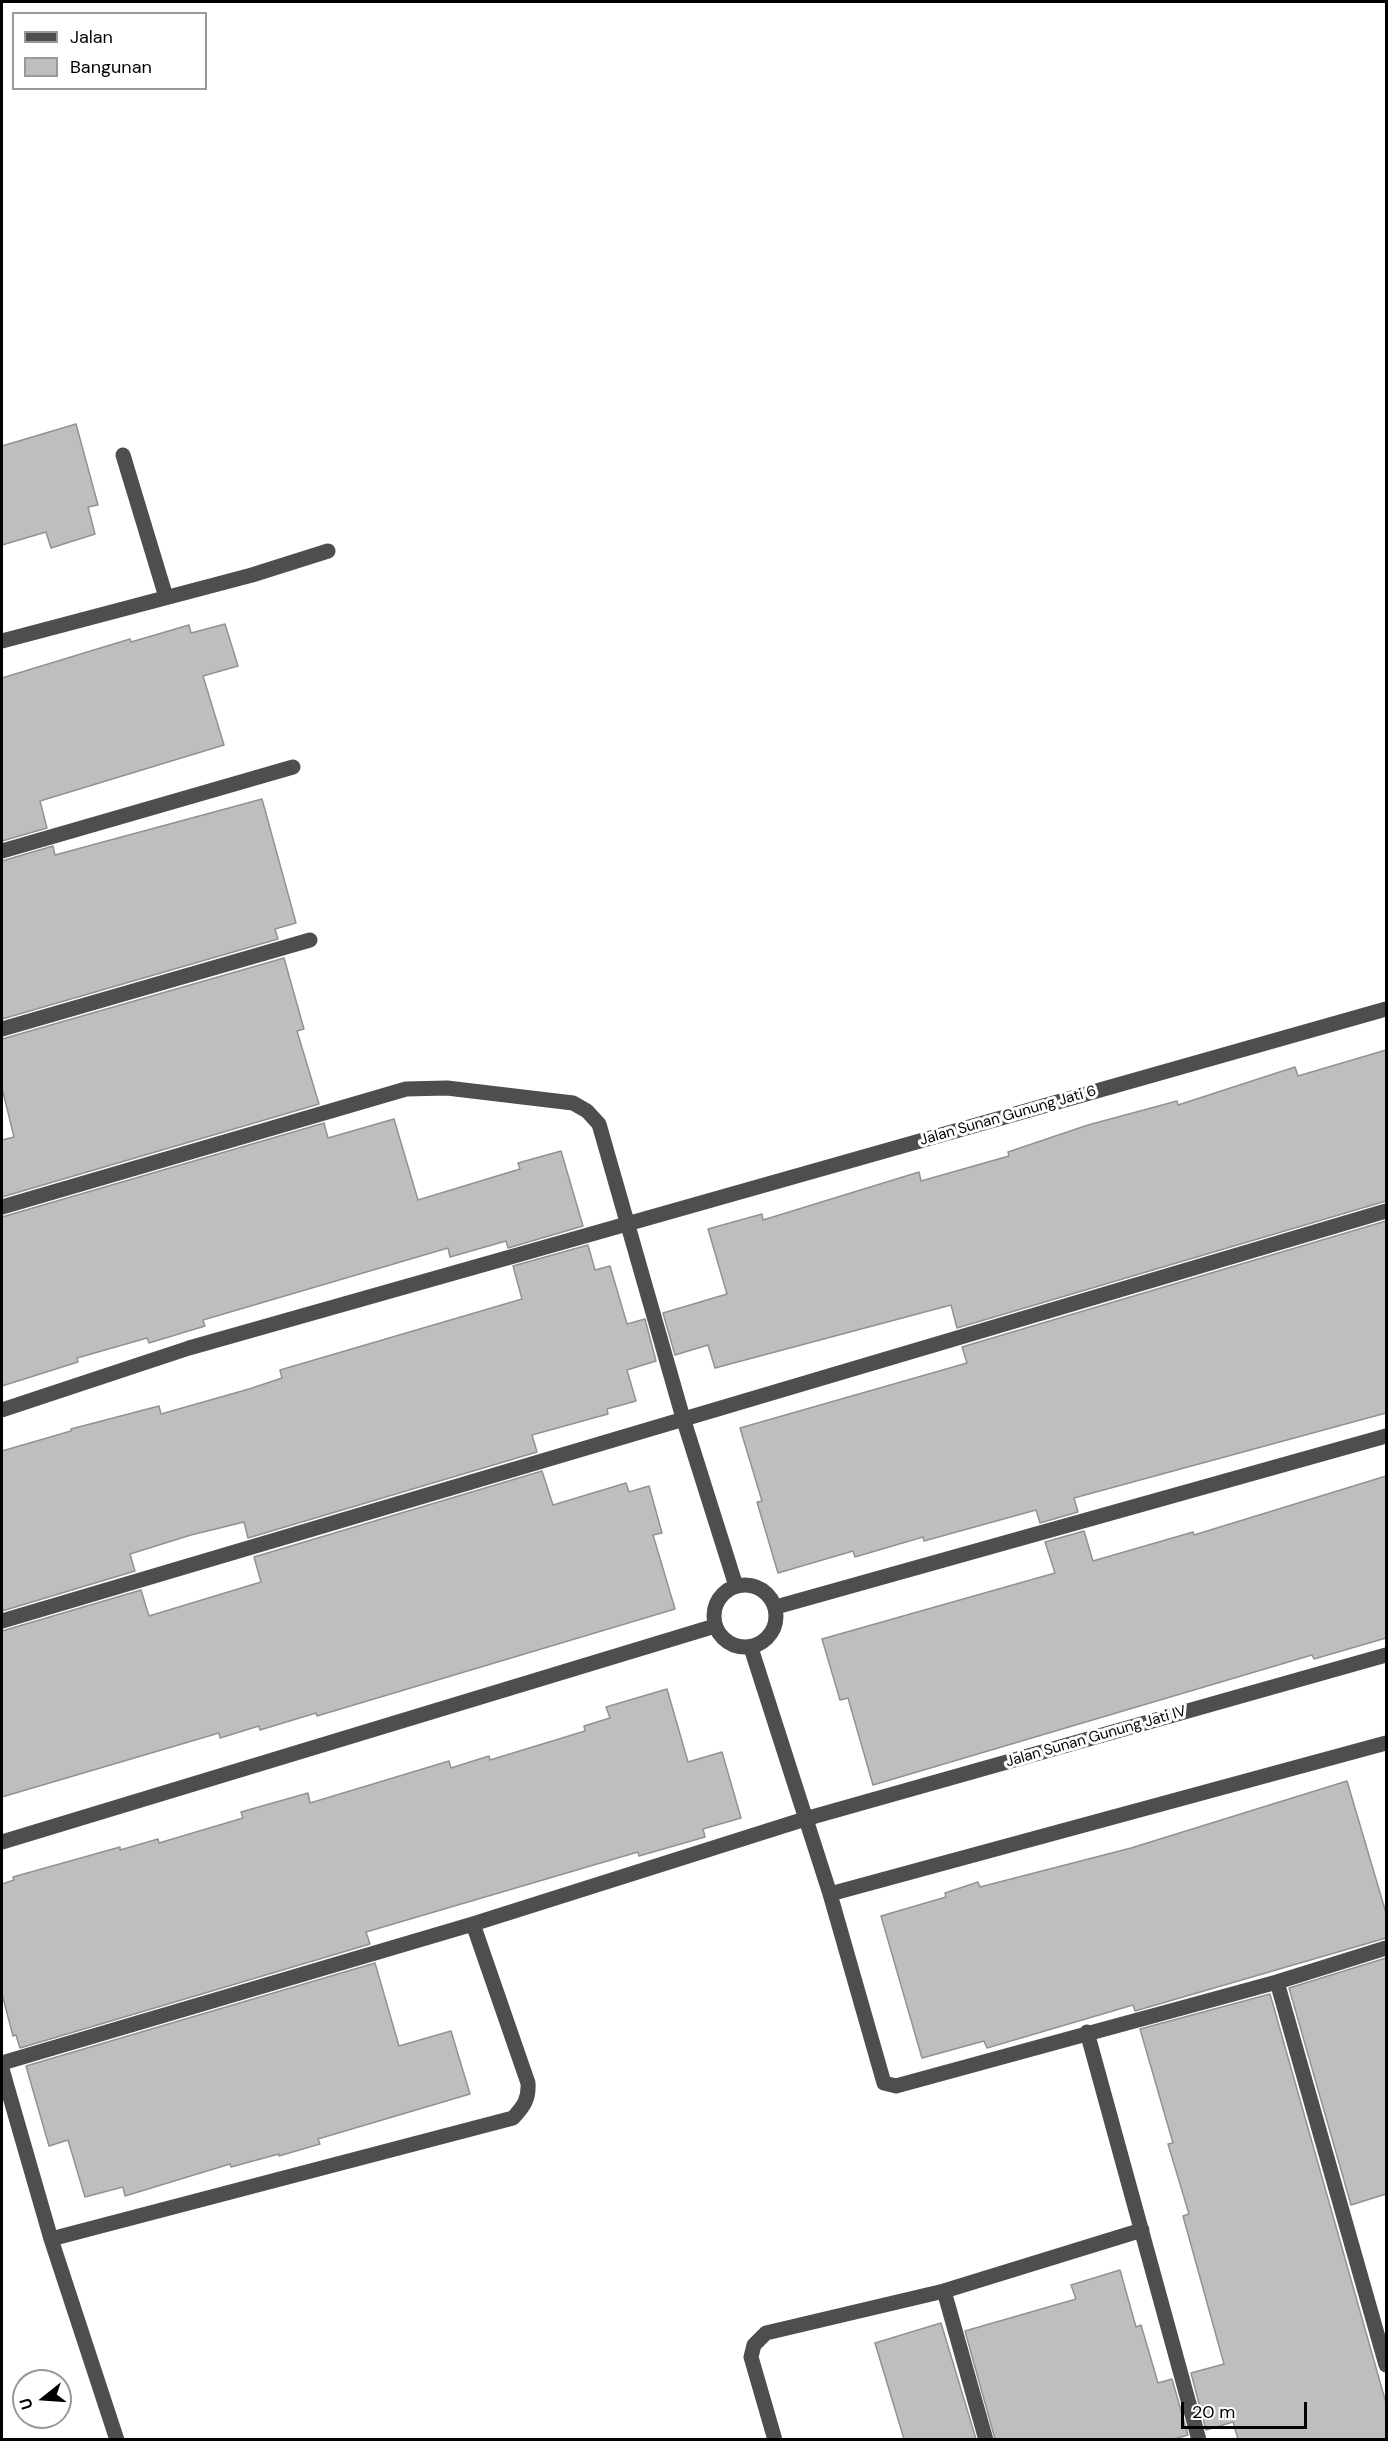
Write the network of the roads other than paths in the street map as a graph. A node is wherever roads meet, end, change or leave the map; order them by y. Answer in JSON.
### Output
{"nodes":[{"id":1,"x":123,"y":455,"type":"dead end"},
{"id":2,"x":328,"y":551,"type":"dead end"},
{"id":3,"x":166,"y":597,"type":"junction"},
{"id":4,"x":2,"y":641,"type":"edge"},
{"id":5,"x":292,"y":767,"type":"dead end"},
{"id":6,"x":2,"y":851,"type":"edge"},
{"id":7,"x":310,"y":940,"type":"dead end"},
{"id":8,"x":1386,"y":1009,"type":"edge"},
{"id":9,"x":2,"y":1029,"type":"edge"},
{"id":10,"x":2,"y":1206,"type":"edge"},
{"id":11,"x":1386,"y":1211,"type":"edge"},
{"id":12,"x":629,"y":1222,"type":"junction"},
{"id":13,"x":2,"y":1410,"type":"edge"},
{"id":14,"x":683,"y":1418,"type":"junction"},
{"id":15,"x":1386,"y":1436,"type":"edge"},
{"id":16,"x":736,"y":1586,"type":"junction"},
{"id":17,"x":776,"y":1607,"type":"junction"},
{"id":18,"x":2,"y":1621,"type":"edge"},
{"id":19,"x":716,"y":1626,"type":"junction"},
{"id":20,"x":752,"y":1648,"type":"junction"},
{"id":21,"x":1386,"y":1655,"type":"edge"},
{"id":22,"x":1386,"y":1743,"type":"edge"},
{"id":23,"x":806,"y":1819,"type":"junction"},
{"id":24,"x":2,"y":1842,"type":"edge"},
{"id":25,"x":830,"y":1894,"type":"junction"},
{"id":26,"x":473,"y":1924,"type":"junction"},
{"id":27,"x":1386,"y":1948,"type":"edge"},
{"id":28,"x":1277,"y":1982,"type":"junction"},
{"id":29,"x":1087,"y":2032,"type":"junction"},
{"id":30,"x":2,"y":2063,"type":"edge"},
{"id":31,"x":2,"y":2069,"type":"edge"},
{"id":32,"x":1142,"y":2230,"type":"junction"},
{"id":33,"x":51,"y":2239,"type":"junction"},
{"id":34,"x":944,"y":2291,"type":"junction"},
{"id":35,"x":1386,"y":2365,"type":"edge"},
{"id":36,"x":117,"y":2439,"type":"edge"},
{"id":37,"x":775,"y":2439,"type":"edge"},
{"id":38,"x":986,"y":2439,"type":"edge"},
{"id":39,"x":1199,"y":2439,"type":"edge"}],
"edges":[{"from":1,"to":3,"type":"street"},
{"from":2,"to":3,"type":"street"},
{"from":3,"to":4,"type":"street"},
{"from":5,"to":6,"type":"street"},
{"from":7,"to":9,"type":"street"},
{"from":8,"to":12,"type":"street","name":"Jalan Sunan Gunung Jati 6"},
{"from":10,"to":12,"type":"street"},
{"from":11,"to":14,"type":"street"},
{"from":12,"to":13,"type":"street","name":"Jalan Sunan Gunung Jati 6"},
{"from":12,"to":14,"type":"street"},
{"from":14,"to":16,"type":"street"},
{"from":14,"to":18,"type":"street"},
{"from":15,"to":17,"type":"street"},
{"from":16,"to":17,"type":"street"},
{"from":16,"to":19,"type":"street"},
{"from":17,"to":20,"type":"street"},
{"from":19,"to":20,"type":"street"},
{"from":19,"to":24,"type":"street"},
{"from":20,"to":23,"type":"street"},
{"from":21,"to":23,"type":"street","name":"Jalan Sunan Gunung Jati IV"},
{"from":22,"to":25,"type":"street"},
{"from":23,"to":25,"type":"street"},
{"from":23,"to":26,"type":"street","name":"Jalan Sunan Gunung Jati IV"},
{"from":25,"to":29,"type":"street"},
{"from":26,"to":30,"type":"street","name":"Jalan Sunan Gunung Jati IV"},
{"from":26,"to":33,"type":"street"},
{"from":27,"to":28,"type":"street"},
{"from":28,"to":29,"type":"street"},
{"from":28,"to":35,"type":"street"},
{"from":29,"to":32,"type":"street"},
{"from":31,"to":33,"type":"street"},
{"from":32,"to":34,"type":"street"},
{"from":32,"to":39,"type":"street"},
{"from":33,"to":36,"type":"street"},
{"from":34,"to":37,"type":"street"},
{"from":34,"to":38,"type":"street"}]}
